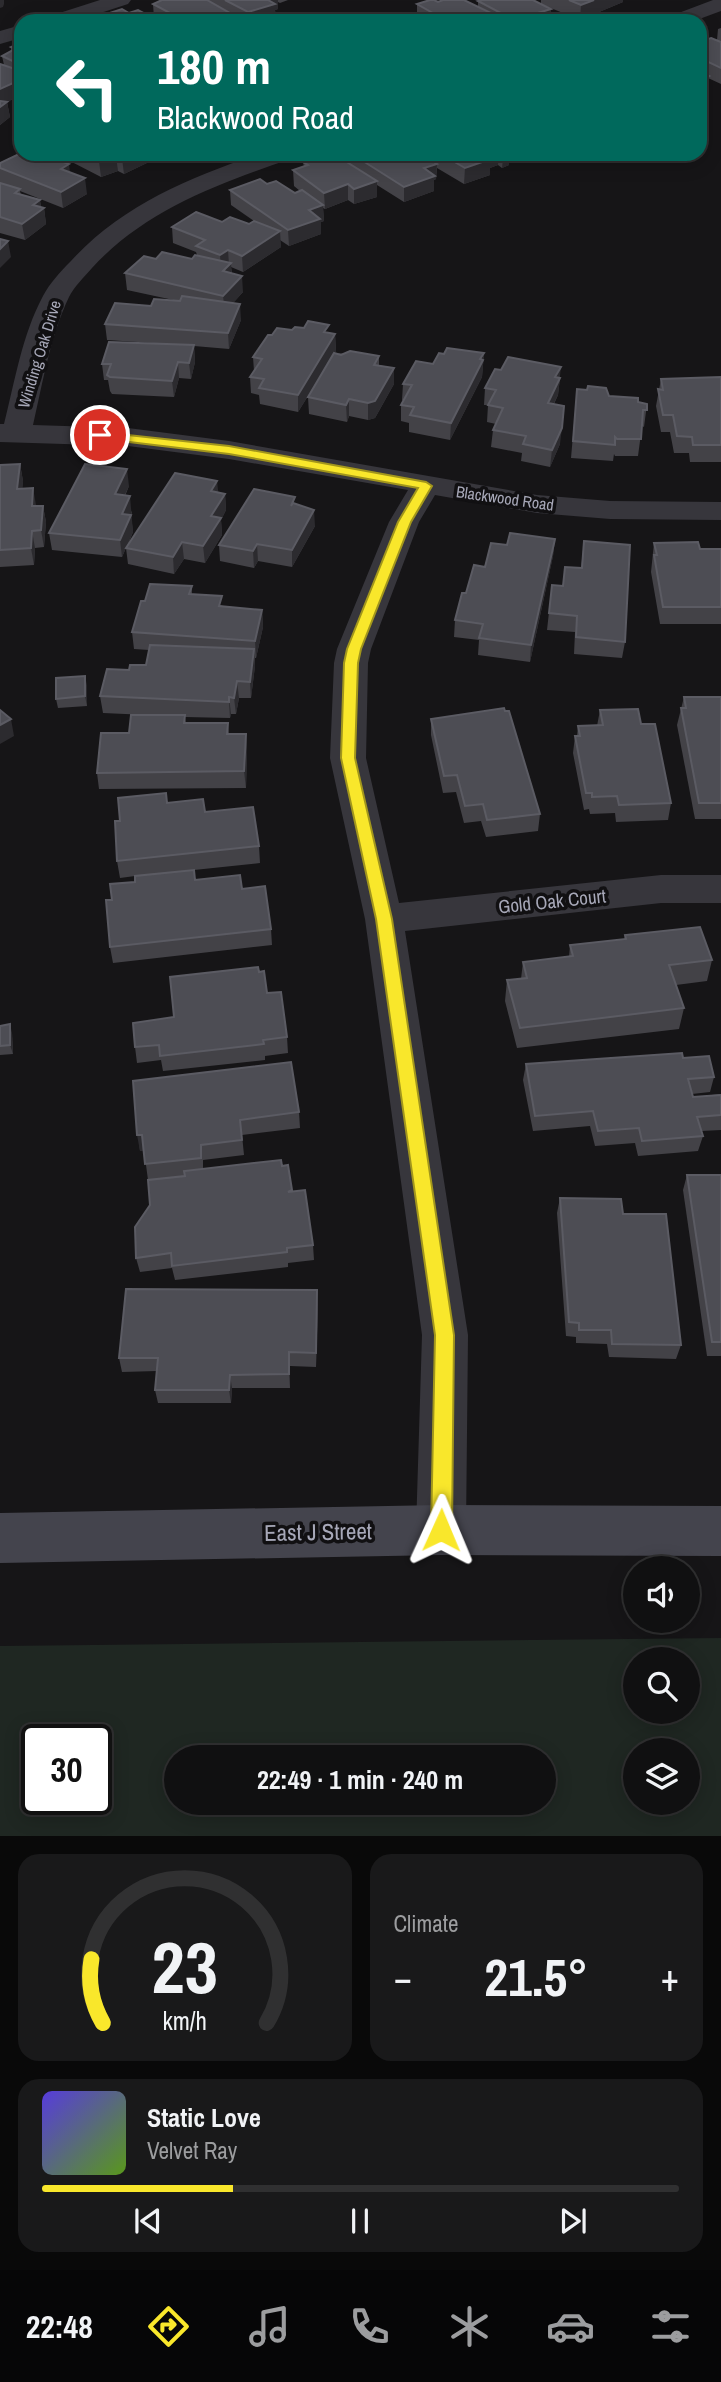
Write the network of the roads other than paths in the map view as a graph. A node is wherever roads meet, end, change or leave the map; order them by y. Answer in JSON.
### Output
{"nodes":[{"id":1,"x":121,"y":0,"type":"edge"},
{"id":2,"x":721,"y":4,"type":"edge"},
{"id":3,"x":76,"y":14,"type":"edge"},
{"id":4,"x":694,"y":14,"type":"edge"},
{"id":5,"x":263,"y":161,"type":"edge"},
{"id":6,"x":8,"y":432,"type":"edge"},
{"id":7,"x":426,"y":486,"type":"junction"},
{"id":8,"x":721,"y":510,"type":"edge"},
{"id":9,"x":721,"y":889,"type":"edge"},
{"id":10,"x":384,"y":919,"type":"junction"},
{"id":11,"x":441,"y":1530,"type":"junction"},
{"id":12,"x":721,"y":1531,"type":"edge"},
{"id":13,"x":0,"y":1538,"type":"edge"}],
"edges":[{"from":1,"to":3,"type":"street"},
{"from":2,"to":4,"type":"street"},
{"from":5,"to":6,"type":"street","name":"Winding Oak Drive"},
{"from":6,"to":7,"type":"street","name":"Blackwood Road"},
{"from":7,"to":8,"type":"street","name":"Blackwood Road"},
{"from":7,"to":10,"type":"street"},
{"from":9,"to":10,"type":"street","name":"Gold Oak Court"},
{"from":10,"to":11,"type":"street"},
{"from":11,"to":12,"type":"street","name":"East J Street"},
{"from":11,"to":13,"type":"street","name":"East J Street"}]}
